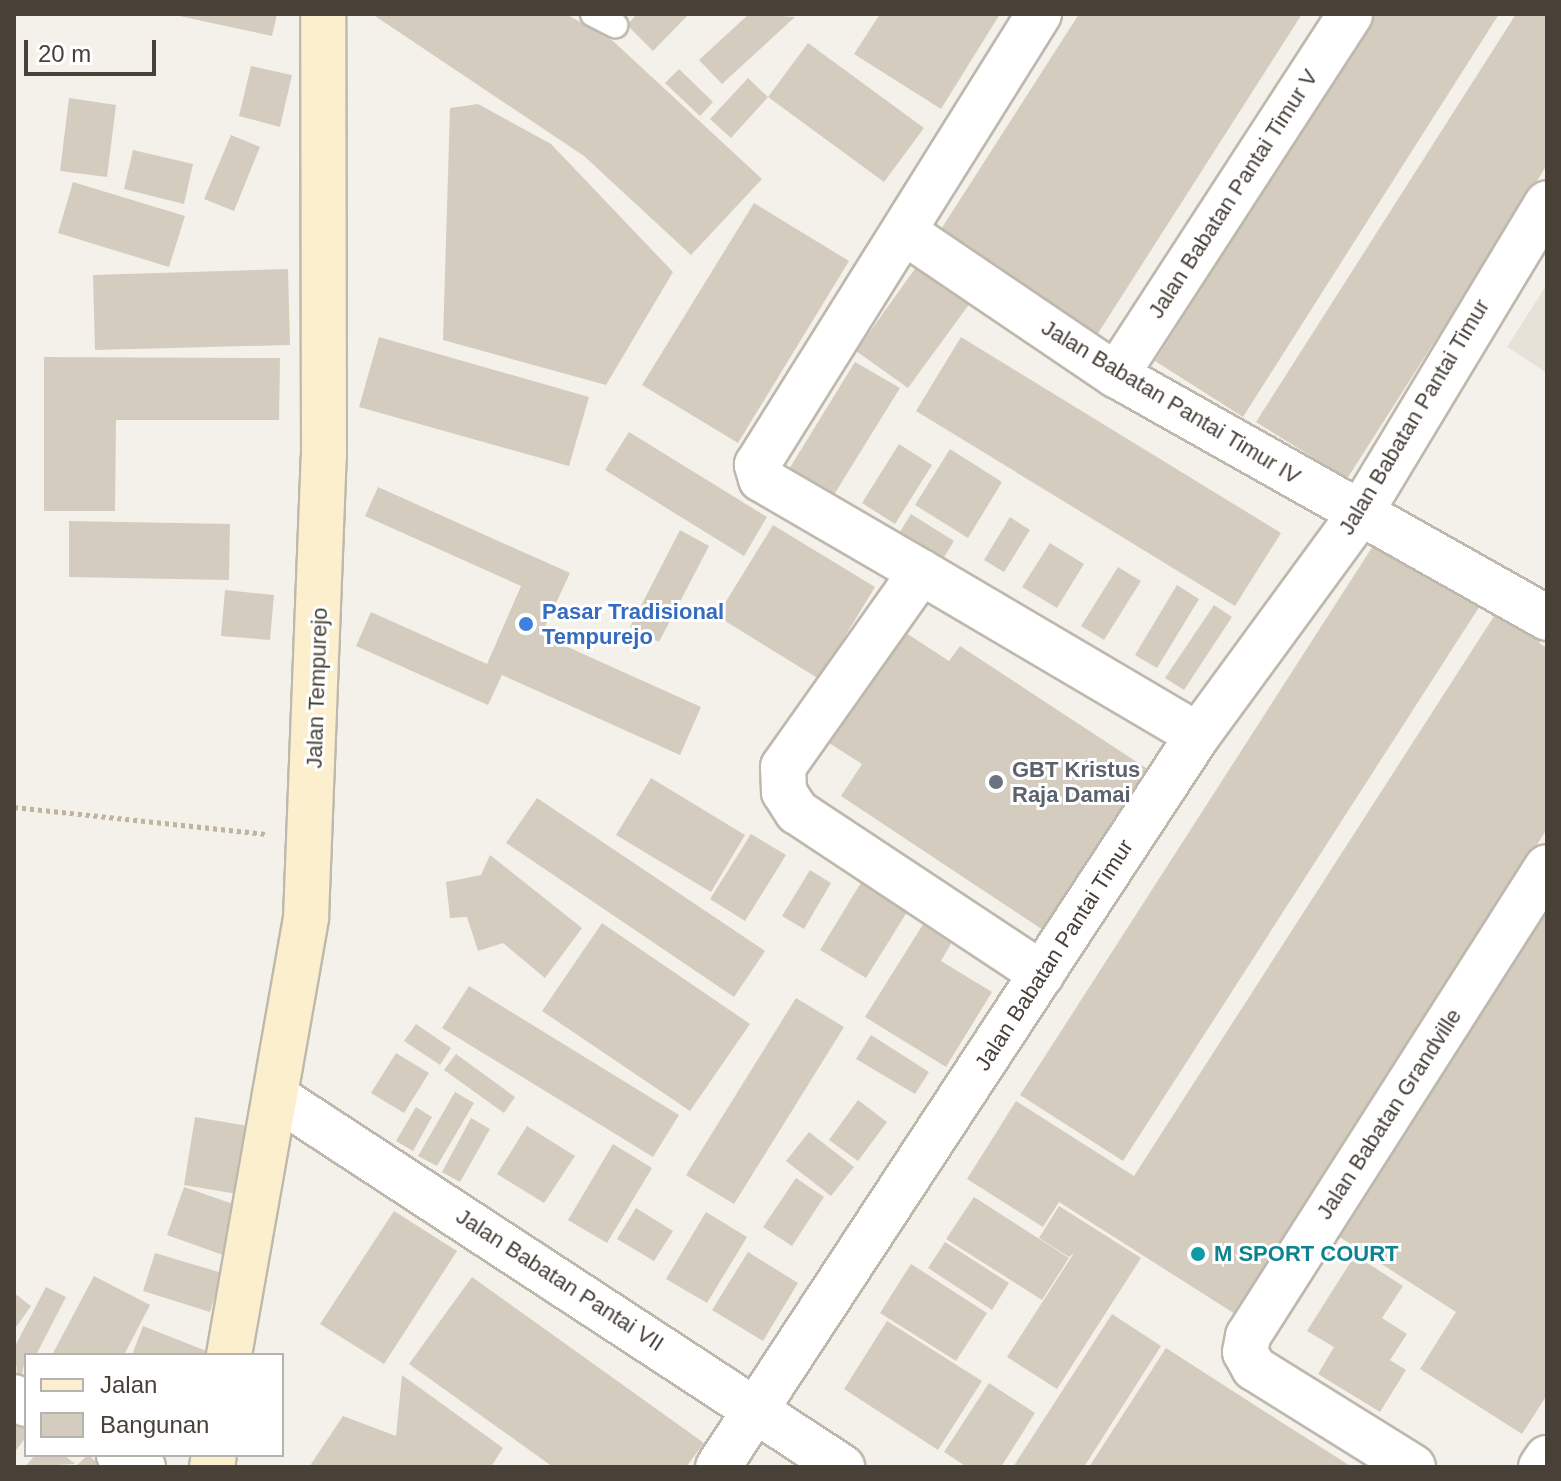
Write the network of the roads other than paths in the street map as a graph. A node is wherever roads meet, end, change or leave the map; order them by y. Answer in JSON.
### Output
{"nodes":[{"id":1,"x":323,"y":14,"type":"edge"},
{"id":2,"x":1039,"y":14,"type":"edge"},
{"id":3,"x":1350,"y":14,"type":"edge"},
{"id":4,"x":1547,"y":203,"type":"edge"},
{"id":5,"x":906,"y":233,"type":"junction"},
{"id":6,"x":1116,"y":375,"type":"junction"},
{"id":7,"x":1359,"y":515,"type":"junction"},
{"id":8,"x":921,"y":572,"type":"junction"},
{"id":9,"x":1547,"y":618,"type":"edge"},
{"id":10,"x":1198,"y":735,"type":"junction"},
{"id":11,"x":1547,"y":867,"type":"edge"},
{"id":12,"x":1042,"y":974,"type":"junction"},
{"id":13,"x":275,"y":1096,"type":"junction"},
{"id":14,"x":229,"y":1353,"type":"edge"},
{"id":15,"x":756,"y":1408,"type":"junction"},
{"id":16,"x":123,"y":1457,"type":"edge"},
{"id":17,"x":1547,"y":1458,"type":"edge"},
{"id":18,"x":143,"y":1467,"type":"edge"},
{"id":19,"x":718,"y":1467,"type":"edge"},
{"id":20,"x":842,"y":1467,"type":"edge"},
{"id":21,"x":1413,"y":1467,"type":"edge"},
{"id":22,"x":1541,"y":1467,"type":"edge"}],
"edges":[{"from":1,"to":13,"type":"main road","name":"Jalan Tempurejo"},
{"from":2,"to":5,"type":"street"},
{"from":3,"to":6,"type":"street","name":"Jalan Babatan Pantai Timur V"},
{"from":4,"to":7,"type":"street","name":"Jalan Babatan Pantai Timur"},
{"from":5,"to":6,"type":"street","name":"Jalan Babatan Pantai Timur IV"},
{"from":5,"to":8,"type":"street"},
{"from":6,"to":7,"type":"street","name":"Jalan Babatan Pantai Timur IV"},
{"from":7,"to":9,"type":"street","name":"Jalan Babatan Pantai Timur IV"},
{"from":7,"to":10,"type":"street","name":"Jalan Babatan Pantai Timur"},
{"from":8,"to":10,"type":"street"},
{"from":8,"to":12,"type":"street"},
{"from":10,"to":12,"type":"street","name":"Jalan Babatan Pantai Timur"},
{"from":11,"to":21,"type":"street","name":"Jalan Babatan Grandville"},
{"from":12,"to":15,"type":"street","name":"Jalan Babatan Pantai Timur"},
{"from":13,"to":14,"type":"main road","name":"Jalan Tempurejo"},
{"from":13,"to":15,"type":"street","name":"Jalan Babatan Pantai VII"},
{"from":15,"to":19,"type":"street","name":"Jalan Babatan Pantai Timur"},
{"from":15,"to":20,"type":"street","name":"Jalan Babatan Pantai VII"},
{"from":16,"to":18,"type":"street"},
{"from":17,"to":22,"type":"street"}]}
